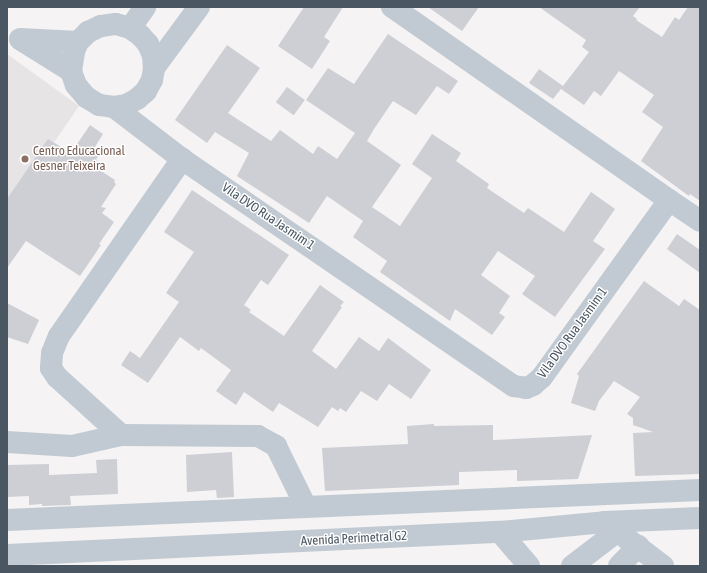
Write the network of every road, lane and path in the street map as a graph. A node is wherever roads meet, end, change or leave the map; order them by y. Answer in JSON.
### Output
{"nodes":[{"id":1,"x":145,"y":7,"type":"edge"},
{"id":2,"x":198,"y":7,"type":"edge"},
{"id":3,"x":392,"y":7,"type":"edge"},
{"id":4,"x":130,"y":28,"type":"junction"},
{"id":5,"x":13,"y":35,"type":"edge"},
{"id":6,"x":78,"y":42,"type":"junction"},
{"id":7,"x":154,"y":68,"type":"junction"},
{"id":8,"x":71,"y":71,"type":"junction"},
{"id":9,"x":114,"y":107,"type":"junction"},
{"id":10,"x":182,"y":159,"type":"junction"},
{"id":11,"x":669,"y":200,"type":"junction"},
{"id":12,"x":700,"y":221,"type":"edge"},
{"id":13,"x":121,"y":435,"type":"junction"},
{"id":14,"x":7,"y":442,"type":"edge"},
{"id":15,"x":700,"y":490,"type":"edge"},
{"id":16,"x":306,"y":507,"type":"junction"},
{"id":17,"x":700,"y":510,"type":"edge"},
{"id":18,"x":700,"y":518,"type":"edge"},
{"id":19,"x":7,"y":520,"type":"edge"},
{"id":20,"x":612,"y":527,"type":"junction"},
{"id":21,"x":500,"y":532,"type":"junction"},
{"id":22,"x":7,"y":546,"type":"edge"},
{"id":23,"x":638,"y":546,"type":"junction"},
{"id":24,"x":7,"y":555,"type":"edge"},
{"id":25,"x":529,"y":566,"type":"edge"},
{"id":26,"x":572,"y":566,"type":"edge"},
{"id":27,"x":619,"y":566,"type":"edge"},
{"id":28,"x":663,"y":566,"type":"edge"}],
"edges":[{"from":1,"to":4,"type":"street"},
{"from":2,"to":7,"type":"street"},
{"from":3,"to":11,"type":"street"},
{"from":4,"to":6,"type":"street"},
{"from":4,"to":7,"type":"street"},
{"from":5,"to":6,"type":"street"},
{"from":5,"to":8,"type":"street"},
{"from":6,"to":8,"type":"street"},
{"from":7,"to":9,"type":"street"},
{"from":8,"to":9,"type":"street"},
{"from":9,"to":10,"type":"street","name":"Vila DVO Rua Jasmim 1"},
{"from":10,"to":11,"type":"street","name":"Vila DVO Rua Jasmim 1"},
{"from":10,"to":13,"type":"street"},
{"from":11,"to":12,"type":"street"},
{"from":13,"to":14,"type":"street"},
{"from":13,"to":16,"type":"street"},
{"from":15,"to":16,"type":"street"},
{"from":16,"to":19,"type":"street"},
{"from":17,"to":22,"type":"street"},
{"from":18,"to":20,"type":"street","name":"Avenida Perimetral G2"},
{"from":20,"to":21,"type":"street","name":"Avenida Perimetral G2"},
{"from":20,"to":23,"type":"street"},
{"from":20,"to":26,"type":"street"},
{"from":21,"to":24,"type":"street","name":"Avenida Perimetral G2"},
{"from":21,"to":25,"type":"street"},
{"from":23,"to":27,"type":"street"},
{"from":23,"to":28,"type":"street"}]}
